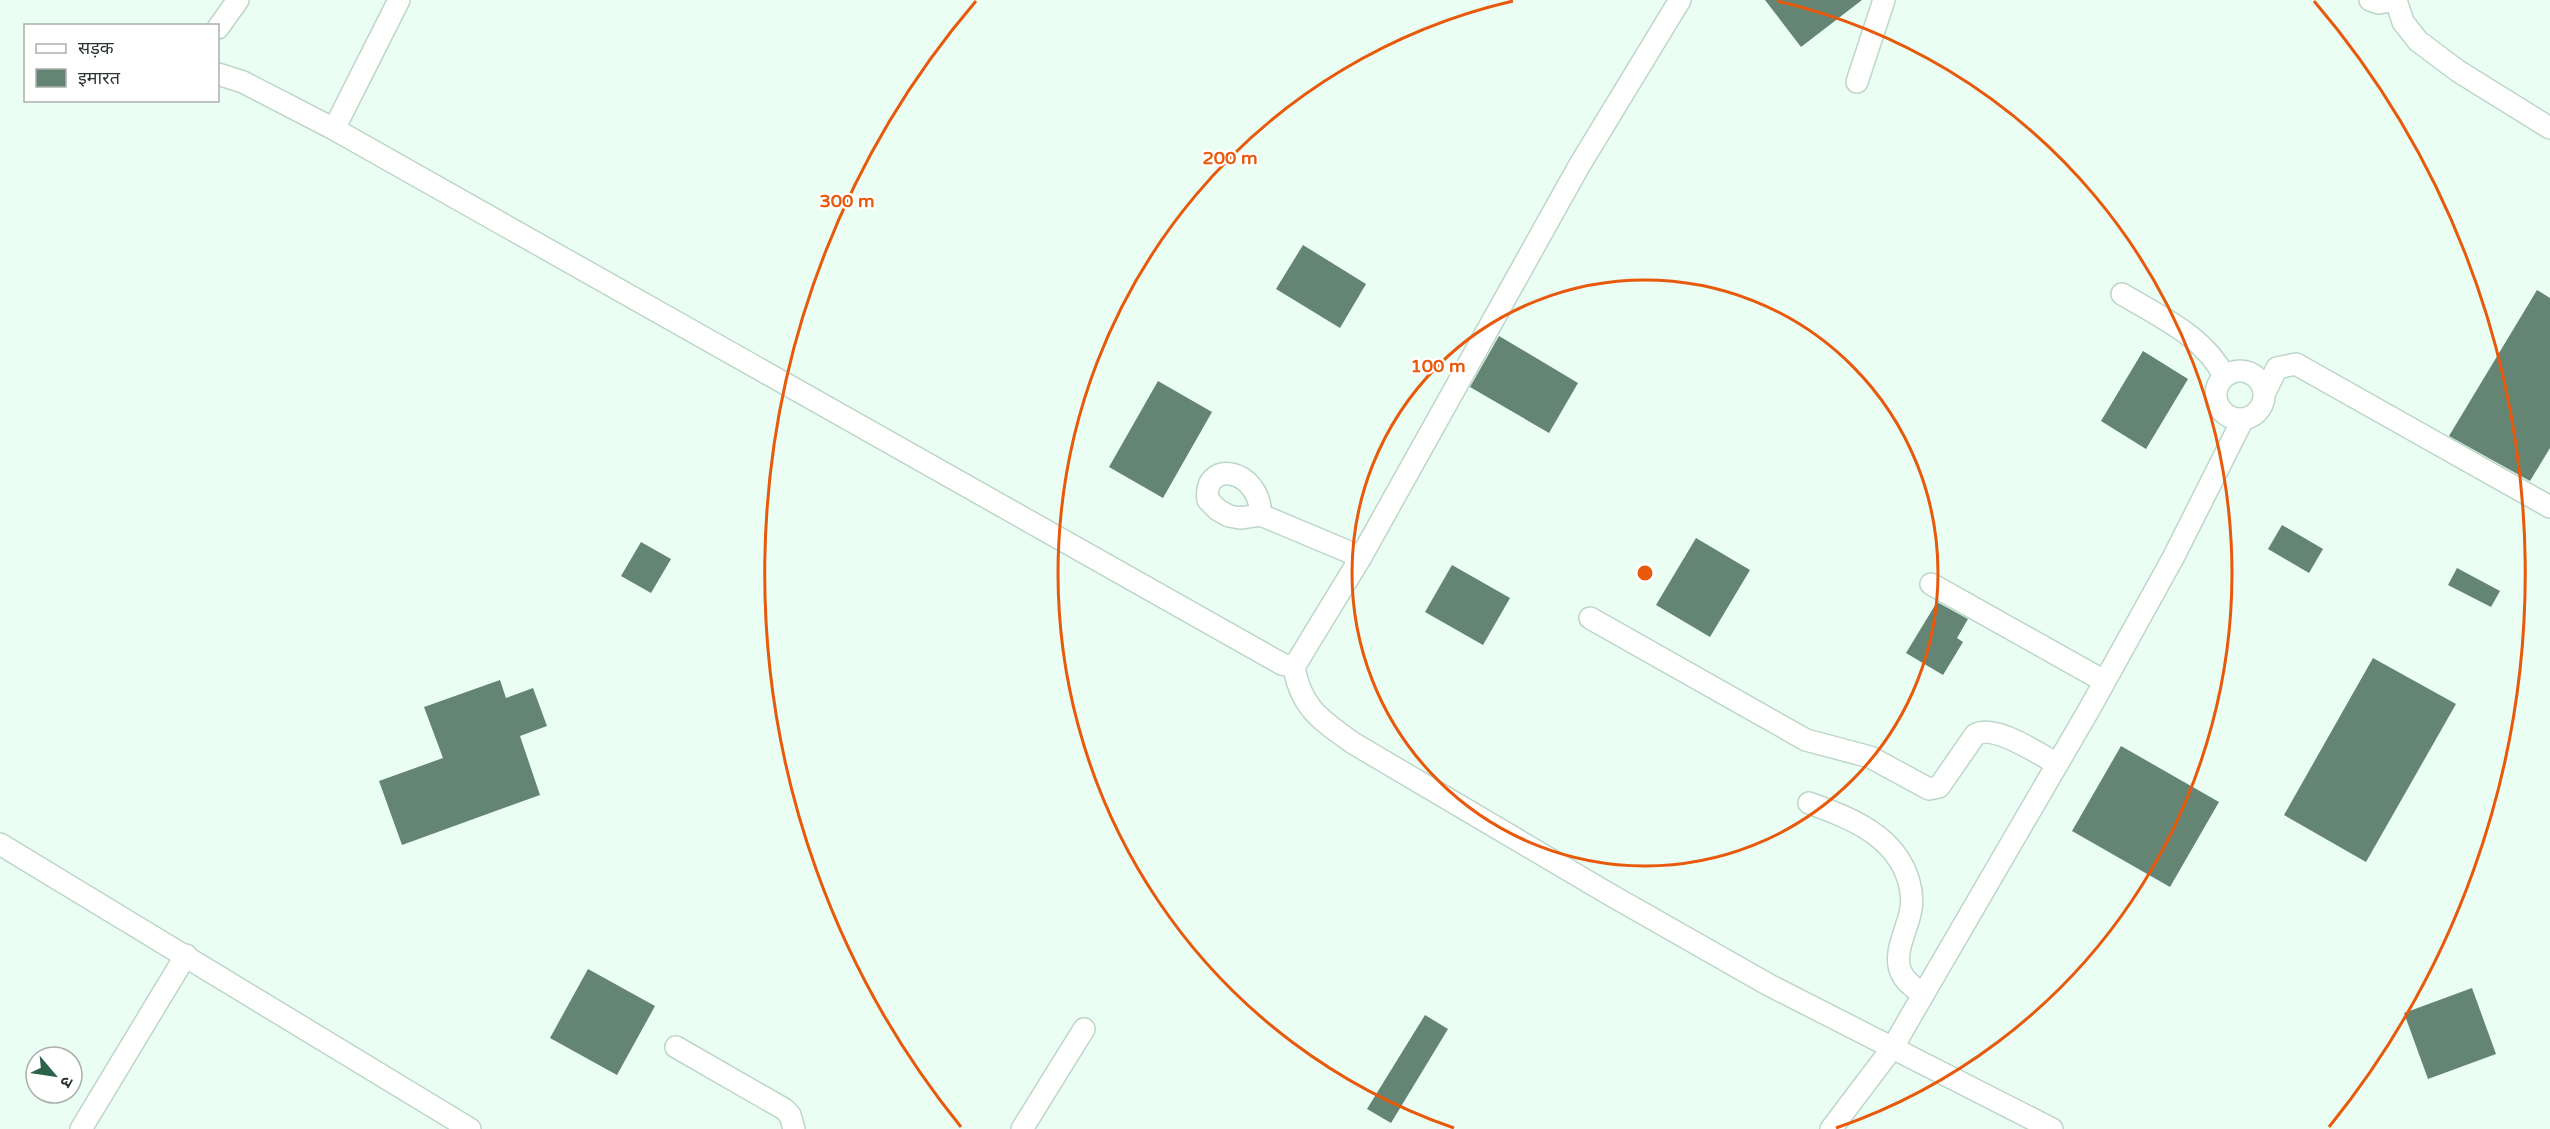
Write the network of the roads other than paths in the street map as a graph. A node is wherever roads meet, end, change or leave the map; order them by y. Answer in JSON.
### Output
{"nodes":[{"id":1,"x":238,"y":0,"type":"edge"},
{"id":2,"x":399,"y":0,"type":"edge"},
{"id":3,"x":1680,"y":0,"type":"edge"},
{"id":4,"x":1884,"y":0,"type":"edge"},
{"id":5,"x":2370,"y":0,"type":"edge"},
{"id":6,"x":219,"y":27,"type":"edge"},
{"id":7,"x":219,"y":74,"type":"edge"},
{"id":8,"x":1857,"y":82,"type":"dead end"},
{"id":9,"x":2550,"y":128,"type":"edge"},
{"id":10,"x":334,"y":129,"type":"junction"},
{"id":11,"x":2122,"y":294,"type":"dead end"},
{"id":12,"x":2224,"y":376,"type":"junction"},
{"id":13,"x":2265,"y":392,"type":"junction"},
{"id":14,"x":2243,"y":419,"type":"junction"},
{"id":15,"x":2550,"y":507,"type":"edge"},
{"id":16,"x":1261,"y":515,"type":"dead end"},
{"id":17,"x":1361,"y":557,"type":"junction"},
{"id":18,"x":1931,"y":584,"type":"dead end"},
{"id":19,"x":1590,"y":618,"type":"dead end"},
{"id":20,"x":1294,"y":667,"type":"junction"},
{"id":21,"x":2104,"y":681,"type":"junction"},
{"id":22,"x":2057,"y":764,"type":"junction"},
{"id":23,"x":1809,"y":803,"type":"dead end"},
{"id":24,"x":0,"y":844,"type":"edge"},
{"id":25,"x":186,"y":955,"type":"junction"},
{"id":26,"x":1923,"y":995,"type":"junction"},
{"id":27,"x":1084,"y":1029,"type":"dead end"},
{"id":28,"x":676,"y":1047,"type":"dead end"},
{"id":29,"x":1893,"y":1047,"type":"junction"},
{"id":30,"x":442,"y":1122,"type":"edge"},
{"id":31,"x":81,"y":1129,"type":"edge"},
{"id":32,"x":470,"y":1129,"type":"edge"},
{"id":33,"x":794,"y":1129,"type":"edge"},
{"id":34,"x":1022,"y":1129,"type":"edge"},
{"id":35,"x":1831,"y":1129,"type":"edge"},
{"id":36,"x":2052,"y":1129,"type":"edge"}],
"edges":[{"from":1,"to":6,"type":"street"},
{"from":2,"to":10,"type":"street"},
{"from":3,"to":17,"type":"street"},
{"from":4,"to":8,"type":"street"},
{"from":5,"to":9,"type":"street"},
{"from":7,"to":10,"type":"street"},
{"from":10,"to":20,"type":"street"},
{"from":11,"to":12,"type":"street"},
{"from":12,"to":13,"type":"street"},
{"from":12,"to":14,"type":"street"},
{"from":13,"to":14,"type":"street"},
{"from":13,"to":15,"type":"street"},
{"from":14,"to":21,"type":"street"},
{"from":16,"to":17,"type":"street"},
{"from":17,"to":20,"type":"street"},
{"from":18,"to":21,"type":"street"},
{"from":19,"to":22,"type":"street"},
{"from":20,"to":29,"type":"street"},
{"from":21,"to":22,"type":"street"},
{"from":22,"to":26,"type":"street"},
{"from":23,"to":26,"type":"street"},
{"from":24,"to":25,"type":"street"},
{"from":25,"to":30,"type":"street"},
{"from":25,"to":31,"type":"street"},
{"from":26,"to":29,"type":"street"},
{"from":27,"to":34,"type":"street"},
{"from":28,"to":33,"type":"street"},
{"from":29,"to":35,"type":"street"},
{"from":29,"to":36,"type":"street"},
{"from":30,"to":32,"type":"street"}]}
